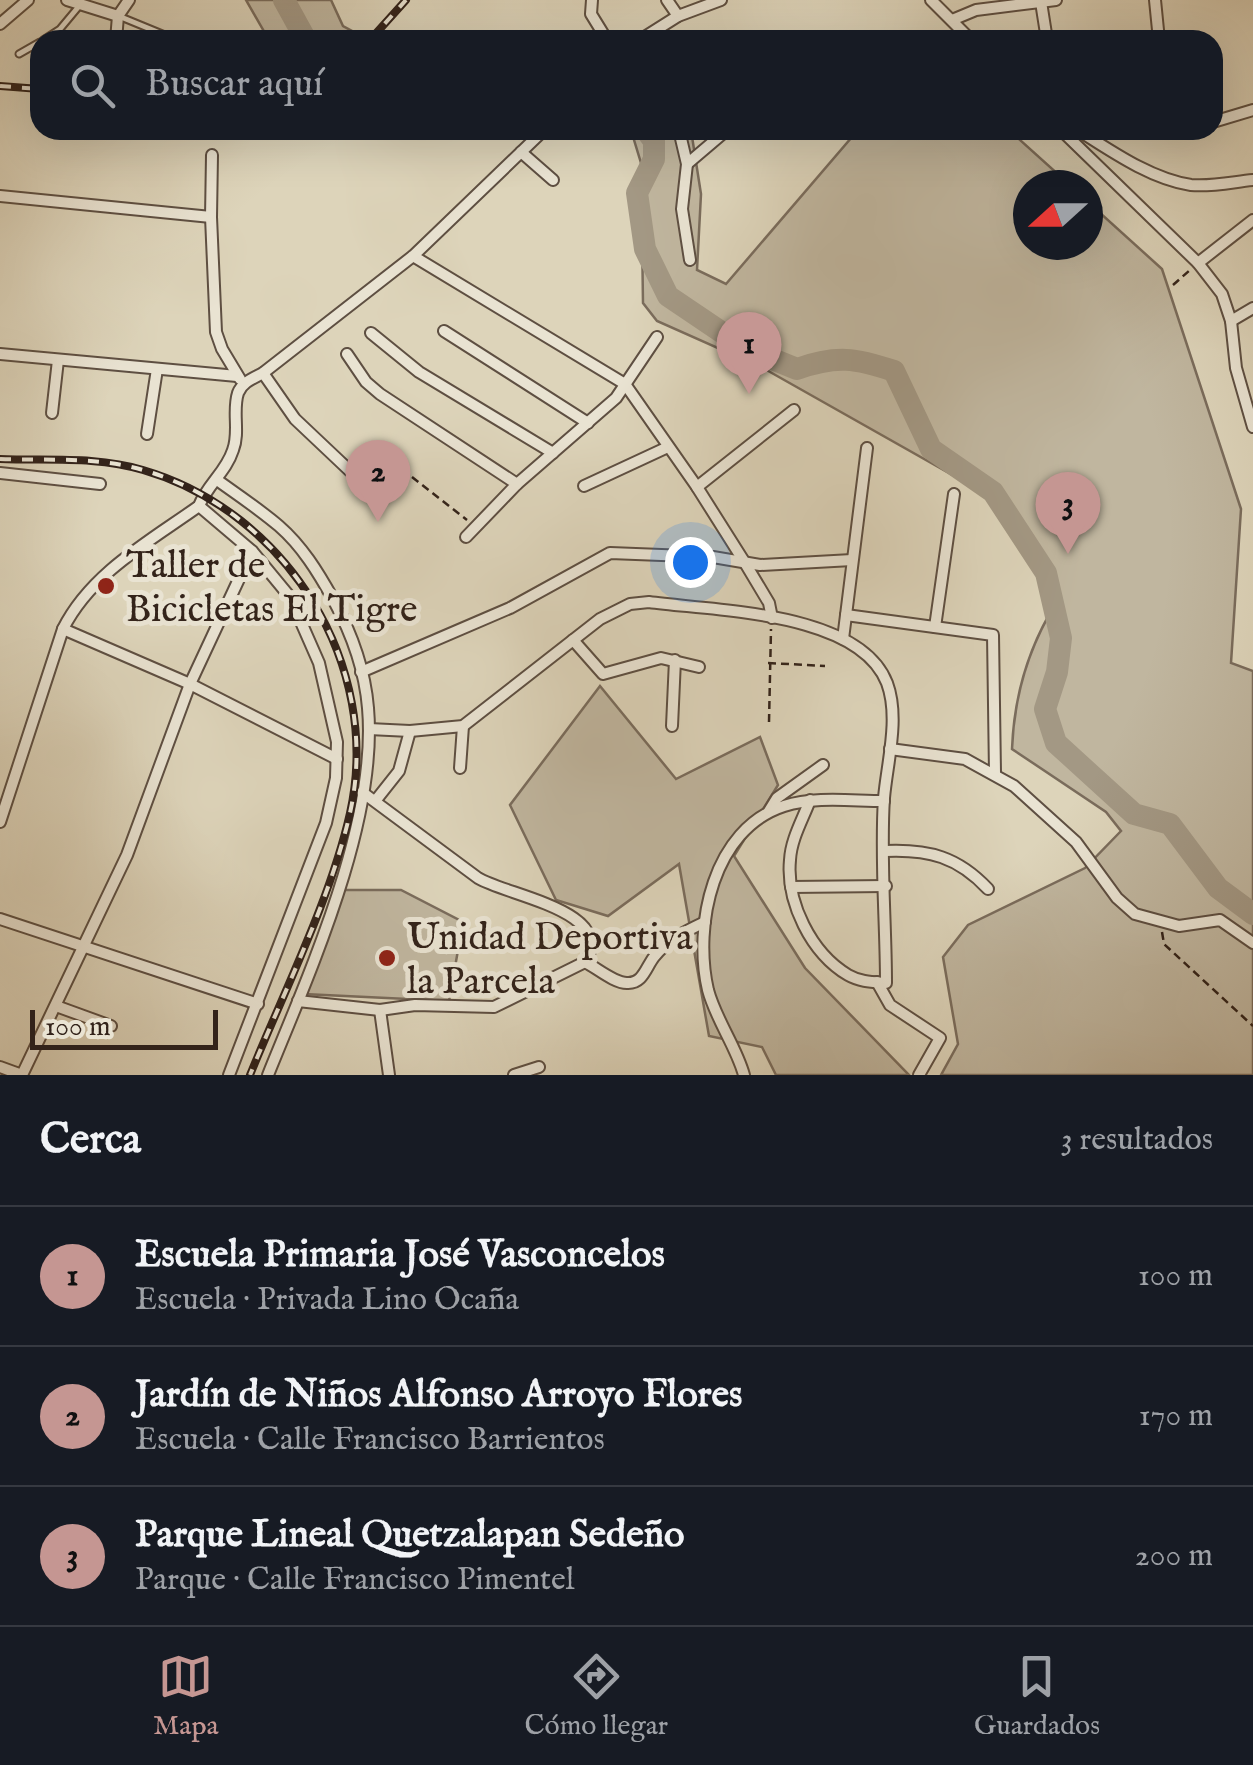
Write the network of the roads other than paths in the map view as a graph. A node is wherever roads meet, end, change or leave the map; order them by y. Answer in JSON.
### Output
{"nodes":[{"id":1,"x":28,"y":0,"type":"edge"},
{"id":2,"x":129,"y":0,"type":"edge"},
{"id":3,"x":592,"y":0,"type":"edge"},
{"id":4,"x":667,"y":0,"type":"edge"},
{"id":5,"x":721,"y":0,"type":"edge"},
{"id":6,"x":931,"y":0,"type":"edge"},
{"id":7,"x":1056,"y":0,"type":"edge"},
{"id":8,"x":1155,"y":0,"type":"edge"},
{"id":9,"x":73,"y":2,"type":"edge"},
{"id":10,"x":1041,"y":2,"type":"edge"},
{"id":11,"x":118,"y":16,"type":"junction"},
{"id":12,"x":678,"y":16,"type":"junction"},
{"id":13,"x":952,"y":20,"type":"junction"},
{"id":14,"x":0,"y":24,"type":"edge"},
{"id":15,"x":58,"y":30,"type":"edge"},
{"id":16,"x":117,"y":30,"type":"edge"},
{"id":17,"x":152,"y":30,"type":"edge"},
{"id":18,"x":601,"y":30,"type":"edge"},
{"id":19,"x":656,"y":30,"type":"edge"},
{"id":20,"x":962,"y":30,"type":"edge"},
{"id":21,"x":1046,"y":30,"type":"edge"},
{"id":22,"x":1159,"y":30,"type":"edge"},
{"id":23,"x":30,"y":48,"type":"edge"},
{"id":24,"x":19,"y":54,"type":"dead end"},
{"id":25,"x":1252,"y":109,"type":"edge"},
{"id":26,"x":1223,"y":119,"type":"edge"},
{"id":27,"x":534,"y":140,"type":"edge"},
{"id":28,"x":681,"y":140,"type":"edge"},
{"id":29,"x":715,"y":140,"type":"edge"},
{"id":30,"x":1071,"y":140,"type":"edge"},
{"id":31,"x":1094,"y":140,"type":"edge"},
{"id":32,"x":521,"y":152,"type":"junction"},
{"id":33,"x":212,"y":154,"type":"dead end"},
{"id":34,"x":687,"y":164,"type":"junction"},
{"id":35,"x":553,"y":180,"type":"dead end"},
{"id":36,"x":1253,"y":180,"type":"edge"},
{"id":37,"x":0,"y":196,"type":"edge"},
{"id":38,"x":210,"y":217,"type":"junction"},
{"id":39,"x":1253,"y":220,"type":"edge"},
{"id":40,"x":413,"y":256,"type":"junction"},
{"id":41,"x":690,"y":260,"type":"dead end"},
{"id":42,"x":1198,"y":263,"type":"junction"},
{"id":43,"x":1253,"y":308,"type":"edge"},
{"id":44,"x":1231,"y":321,"type":"junction"},
{"id":45,"x":444,"y":331,"type":"dead end"},
{"id":46,"x":371,"y":333,"type":"dead end"},
{"id":47,"x":657,"y":337,"type":"dead end"},
{"id":48,"x":0,"y":354,"type":"edge"},
{"id":49,"x":347,"y":354,"type":"dead end"},
{"id":50,"x":58,"y":360,"type":"junction"},
{"id":51,"x":157,"y":369,"type":"junction"},
{"id":52,"x":263,"y":373,"type":"junction"},
{"id":53,"x":240,"y":380,"type":"junction"},
{"id":54,"x":625,"y":384,"type":"junction"},
{"id":55,"x":1248,"y":392,"type":"edge"},
{"id":56,"x":794,"y":410,"type":"dead end"},
{"id":57,"x":52,"y":413,"type":"dead end"},
{"id":58,"x":588,"y":423,"type":"junction"},
{"id":59,"x":1253,"y":427,"type":"edge"},
{"id":60,"x":147,"y":434,"type":"dead end"},
{"id":61,"x":668,"y":447,"type":"junction"},
{"id":62,"x":866,"y":448,"type":"dead end"},
{"id":63,"x":553,"y":453,"type":"junction"},
{"id":64,"x":350,"y":470,"type":"dead end"},
{"id":65,"x":0,"y":473,"type":"edge"},
{"id":66,"x":217,"y":480,"type":"junction"},
{"id":67,"x":100,"y":484,"type":"dead end"},
{"id":68,"x":517,"y":484,"type":"junction"},
{"id":69,"x":584,"y":486,"type":"dead end"},
{"id":70,"x":697,"y":487,"type":"junction"},
{"id":71,"x":954,"y":494,"type":"dead end"},
{"id":72,"x":199,"y":506,"type":"junction"},
{"id":73,"x":466,"y":536,"type":"dead end"},
{"id":74,"x":252,"y":550,"type":"junction"},
{"id":75,"x":852,"y":560,"type":"junction"},
{"id":76,"x":745,"y":563,"type":"junction"},
{"id":77,"x":846,"y":614,"type":"junction"},
{"id":78,"x":772,"y":618,"type":"junction"},
{"id":79,"x":934,"y":627,"type":"junction"},
{"id":80,"x":63,"y":628,"type":"junction"},
{"id":81,"x":843,"y":639,"type":"junction"},
{"id":82,"x":574,"y":640,"type":"junction"},
{"id":83,"x":675,"y":660,"type":"junction"},
{"id":84,"x":699,"y":667,"type":"dead end"},
{"id":85,"x":361,"y":672,"type":"junction"},
{"id":86,"x":190,"y":684,"type":"junction"},
{"id":87,"x":463,"y":726,"type":"junction"},
{"id":88,"x":672,"y":726,"type":"dead end"},
{"id":89,"x":368,"y":729,"type":"junction"},
{"id":90,"x":410,"y":730,"type":"junction"},
{"id":91,"x":890,"y":749,"type":"junction"},
{"id":92,"x":337,"y":760,"type":"junction"},
{"id":93,"x":823,"y":765,"type":"dead end"},
{"id":94,"x":460,"y":768,"type":"dead end"},
{"id":95,"x":995,"y":773,"type":"junction"},
{"id":96,"x":362,"y":792,"type":"junction"},
{"id":97,"x":376,"y":800,"type":"junction"},
{"id":98,"x":810,"y":800,"type":"junction"},
{"id":99,"x":884,"y":801,"type":"junction"},
{"id":100,"x":769,"y":812,"type":"junction"},
{"id":101,"x":0,"y":822,"type":"edge"},
{"id":102,"x":886,"y":851,"type":"junction"},
{"id":103,"x":886,"y":886,"type":"junction"},
{"id":104,"x":790,"y":887,"type":"junction"},
{"id":105,"x":988,"y":889,"type":"dead end"},
{"id":106,"x":0,"y":919,"type":"edge"},
{"id":107,"x":706,"y":922,"type":"junction"},
{"id":108,"x":1253,"y":943,"type":"edge"},
{"id":109,"x":85,"y":948,"type":"junction"},
{"id":110,"x":586,"y":962,"type":"junction"},
{"id":111,"x":877,"y":982,"type":"junction"},
{"id":112,"x":298,"y":1001,"type":"junction"},
{"id":113,"x":258,"y":1004,"type":"junction"},
{"id":114,"x":56,"y":1006,"type":"junction"},
{"id":115,"x":380,"y":1010,"type":"junction"},
{"id":116,"x":110,"y":1026,"type":"dead end"},
{"id":117,"x":0,"y":1066,"type":"edge"},
{"id":118,"x":539,"y":1067,"type":"dead end"},
{"id":119,"x":22,"y":1075,"type":"edge"},
{"id":120,"x":228,"y":1075,"type":"edge"},
{"id":121,"x":268,"y":1075,"type":"edge"},
{"id":122,"x":388,"y":1075,"type":"edge"},
{"id":123,"x":514,"y":1075,"type":"edge"},
{"id":124,"x":744,"y":1075,"type":"edge"},
{"id":125,"x":919,"y":1075,"type":"edge"}],
"edges":[{"from":1,"to":14,"type":"street"},
{"from":2,"to":11,"type":"street"},
{"from":3,"to":18,"type":"street"},
{"from":4,"to":12,"type":"street"},
{"from":5,"to":12,"type":"street"},
{"from":6,"to":13,"type":"street"},
{"from":7,"to":10,"type":"street"},
{"from":8,"to":22,"type":"street"},
{"from":9,"to":11,"type":"street"},
{"from":9,"to":15,"type":"lane"},
{"from":10,"to":13,"type":"street"},
{"from":10,"to":21,"type":"street"},
{"from":11,"to":16,"type":"street"},
{"from":11,"to":17,"type":"lane"},
{"from":12,"to":19,"type":"street"},
{"from":13,"to":20,"type":"street"},
{"from":23,"to":24,"type":"lane"},
{"from":25,"to":26,"type":"street"},
{"from":27,"to":32,"type":"street"},
{"from":28,"to":34,"type":"street"},
{"from":29,"to":34,"type":"street"},
{"from":30,"to":42,"type":"street"},
{"from":31,"to":36,"type":"street"},
{"from":32,"to":35,"type":"street"},
{"from":32,"to":40,"type":"street"},
{"from":33,"to":38,"type":"street"},
{"from":34,"to":41,"type":"street"},
{"from":37,"to":38,"type":"street"},
{"from":38,"to":53,"type":"street"},
{"from":39,"to":42,"type":"street"},
{"from":40,"to":52,"type":"street"},
{"from":40,"to":54,"type":"street"},
{"from":42,"to":44,"type":"street"},
{"from":43,"to":44,"type":"street"},
{"from":44,"to":55,"type":"street"},
{"from":45,"to":58,"type":"street"},
{"from":46,"to":63,"type":"street"},
{"from":47,"to":54,"type":"street"},
{"from":48,"to":50,"type":"street"},
{"from":49,"to":68,"type":"street"},
{"from":50,"to":51,"type":"street"},
{"from":50,"to":57,"type":"street"},
{"from":51,"to":53,"type":"street"},
{"from":51,"to":60,"type":"street"},
{"from":52,"to":53,"type":"street"},
{"from":52,"to":64,"type":"street"},
{"from":53,"to":66,"type":"street"},
{"from":54,"to":58,"type":"street"},
{"from":54,"to":61,"type":"street"},
{"from":55,"to":59,"type":"street"},
{"from":56,"to":70,"type":"street"},
{"from":58,"to":63,"type":"street"},
{"from":61,"to":69,"type":"street"},
{"from":61,"to":70,"type":"street"},
{"from":62,"to":75,"type":"street"},
{"from":63,"to":68,"type":"street"},
{"from":65,"to":67,"type":"street"},
{"from":66,"to":72,"type":"street"},
{"from":66,"to":85,"type":"street"},
{"from":68,"to":73,"type":"street"},
{"from":70,"to":76,"type":"street"},
{"from":71,"to":79,"type":"street"},
{"from":72,"to":74,"type":"street"},
{"from":72,"to":80,"type":"street"},
{"from":74,"to":86,"type":"street"},
{"from":74,"to":92,"type":"street"},
{"from":75,"to":76,"type":"street"},
{"from":75,"to":77,"type":"street"},
{"from":76,"to":78,"type":"street"},
{"from":76,"to":85,"type":"street"},
{"from":77,"to":79,"type":"street"},
{"from":77,"to":81,"type":"street"},
{"from":78,"to":81,"type":"street"},
{"from":78,"to":82,"type":"street"},
{"from":79,"to":95,"type":"street"},
{"from":80,"to":86,"type":"street"},
{"from":80,"to":101,"type":"street"},
{"from":81,"to":91,"type":"street"},
{"from":82,"to":83,"type":"street"},
{"from":82,"to":87,"type":"street"},
{"from":83,"to":84,"type":"street"},
{"from":83,"to":88,"type":"street"},
{"from":85,"to":89,"type":"street"},
{"from":86,"to":92,"type":"street"},
{"from":86,"to":109,"type":"street"},
{"from":87,"to":90,"type":"street"},
{"from":87,"to":94,"type":"street"},
{"from":89,"to":90,"type":"street"},
{"from":89,"to":96,"type":"street"},
{"from":90,"to":97,"type":"street"},
{"from":91,"to":95,"type":"street"},
{"from":91,"to":99,"type":"street"},
{"from":92,"to":113,"type":"street"},
{"from":93,"to":100,"type":"street"},
{"from":95,"to":108,"type":"street"},
{"from":96,"to":97,"type":"street"},
{"from":96,"to":112,"type":"street"},
{"from":97,"to":110,"type":"street"},
{"from":98,"to":99,"type":"street"},
{"from":98,"to":100,"type":"street"},
{"from":98,"to":104,"type":"street"},
{"from":99,"to":102,"type":"street"},
{"from":100,"to":107,"type":"street"},
{"from":102,"to":103,"type":"street"},
{"from":102,"to":105,"type":"street"},
{"from":103,"to":104,"type":"street"},
{"from":103,"to":111,"type":"street"},
{"from":104,"to":111,"type":"street"},
{"from":106,"to":109,"type":"street"},
{"from":107,"to":110,"type":"street"},
{"from":107,"to":124,"type":"street"},
{"from":109,"to":113,"type":"street"},
{"from":109,"to":114,"type":"street"},
{"from":110,"to":115,"type":"street"},
{"from":111,"to":125,"type":"street"},
{"from":112,"to":115,"type":"street"},
{"from":112,"to":121,"type":"street"},
{"from":113,"to":120,"type":"street"},
{"from":114,"to":116,"type":"street"},
{"from":114,"to":119,"type":"street"},
{"from":115,"to":122,"type":"street"},
{"from":117,"to":119,"type":"street"},
{"from":118,"to":123,"type":"street"}]}
